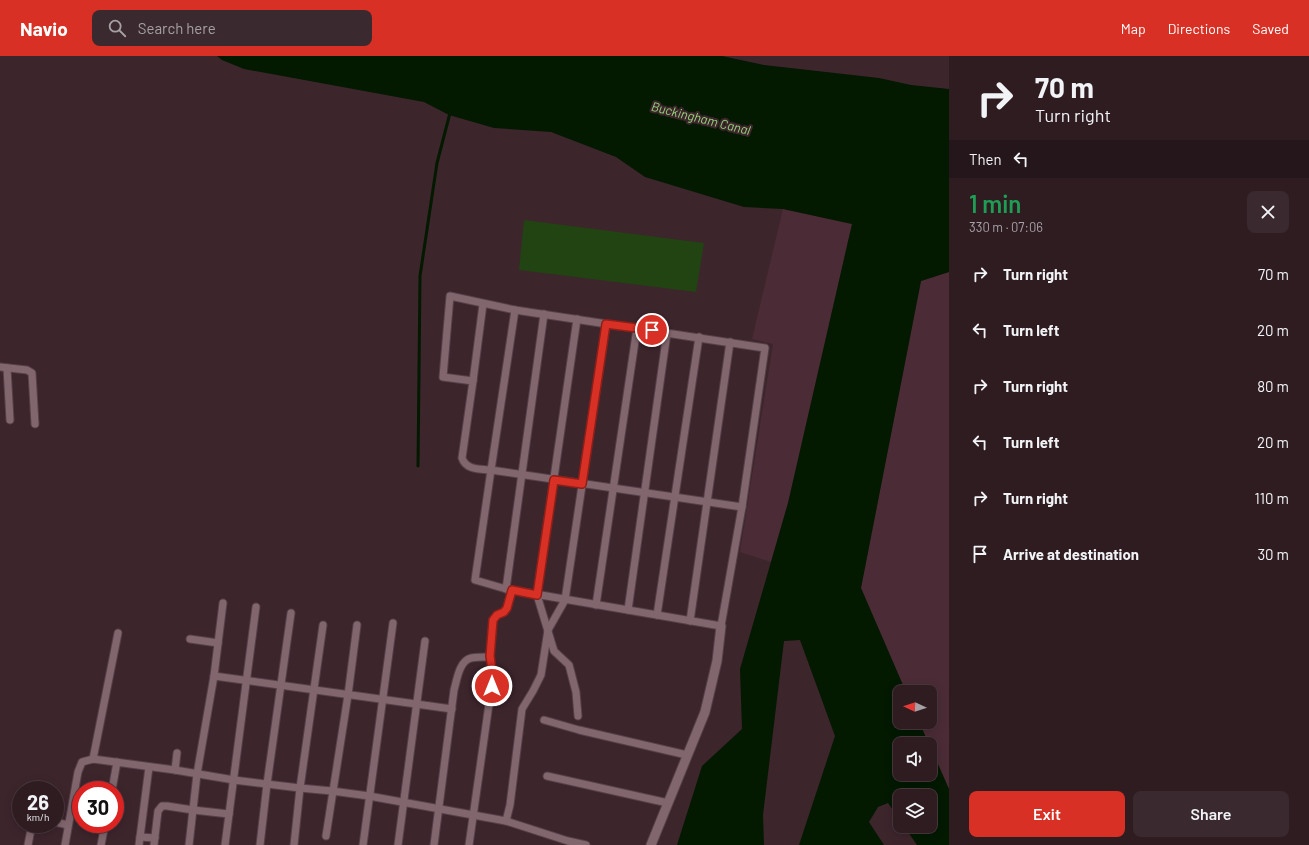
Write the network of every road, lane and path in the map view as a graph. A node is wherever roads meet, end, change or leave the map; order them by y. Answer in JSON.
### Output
{"nodes":[{"id":1,"x":483,"y":304,"type":"junction"},
{"id":2,"x":515,"y":310,"type":"junction"},
{"id":3,"x":544,"y":314,"type":"junction"},
{"id":4,"x":577,"y":319,"type":"junction"},
{"id":5,"x":606,"y":324,"type":"junction"},
{"id":6,"x":637,"y":328,"type":"junction"},
{"id":7,"x":667,"y":333,"type":"junction"},
{"id":8,"x":699,"y":337,"type":"junction"},
{"id":9,"x":730,"y":342,"type":"junction"},
{"id":10,"x":4,"y":368,"type":"edge"},
{"id":11,"x":473,"y":381,"type":"junction"},
{"id":12,"x":10,"y":420,"type":"dead end"},
{"id":13,"x":35,"y":424,"type":"dead end"},
{"id":14,"x":491,"y":470,"type":"junction"},
{"id":15,"x":521,"y":475,"type":"junction"},
{"id":16,"x":554,"y":480,"type":"junction"},
{"id":17,"x":582,"y":484,"type":"junction"},
{"id":18,"x":613,"y":488,"type":"junction"},
{"id":19,"x":645,"y":493,"type":"junction"},
{"id":20,"x":676,"y":497,"type":"junction"},
{"id":21,"x":706,"y":502,"type":"junction"},
{"id":22,"x":742,"y":507,"type":"junction"},
{"id":23,"x":509,"y":589,"type":"junction"},
{"id":24,"x":537,"y":595,"type":"junction"},
{"id":25,"x":565,"y":600,"type":"junction"},
{"id":26,"x":223,"y":603,"type":"dead end"},
{"id":27,"x":596,"y":605,"type":"junction"},
{"id":28,"x":256,"y":607,"type":"dead end"},
{"id":29,"x":628,"y":610,"type":"junction"},
{"id":30,"x":291,"y":613,"type":"dead end"},
{"id":31,"x":657,"y":615,"type":"junction"},
{"id":32,"x":690,"y":620,"type":"junction"},
{"id":33,"x":393,"y":623,"type":"dead end"},
{"id":34,"x":323,"y":625,"type":"dead end"},
{"id":35,"x":357,"y":625,"type":"dead end"},
{"id":36,"x":721,"y":626,"type":"junction"},
{"id":37,"x":548,"y":630,"type":"junction"},
{"id":38,"x":118,"y":633,"type":"dead end"},
{"id":39,"x":190,"y":639,"type":"dead end"},
{"id":40,"x":425,"y":641,"type":"dead end"},
{"id":41,"x":218,"y":643,"type":"junction"},
{"id":42,"x":490,"y":656,"type":"junction"},
{"id":43,"x":214,"y":676,"type":"junction"},
{"id":44,"x":246,"y":681,"type":"junction"},
{"id":45,"x":280,"y":686,"type":"junction"},
{"id":46,"x":313,"y":690,"type":"junction"},
{"id":47,"x":348,"y":695,"type":"junction"},
{"id":48,"x":382,"y":700,"type":"junction"},
{"id":49,"x":416,"y":704,"type":"junction"},
{"id":50,"x":452,"y":709,"type":"junction"},
{"id":51,"x":578,"y":716,"type":"dead end"},
{"id":52,"x":544,"y":720,"type":"dead end"},
{"id":53,"x":177,"y":753,"type":"dead end"},
{"id":54,"x":687,"y":755,"type":"junction"},
{"id":55,"x":93,"y":759,"type":"junction"},
{"id":56,"x":117,"y":762,"type":"junction"},
{"id":57,"x":149,"y":767,"type":"junction"},
{"id":58,"x":175,"y":770,"type":"junction"},
{"id":59,"x":197,"y":774,"type":"junction"},
{"id":60,"x":547,"y":776,"type":"dead end"},
{"id":61,"x":234,"y":780,"type":"junction"},
{"id":62,"x":114,"y":781,"type":"edge"},
{"id":63,"x":267,"y":784,"type":"junction"},
{"id":64,"x":300,"y":788,"type":"junction"},
{"id":65,"x":332,"y":791,"type":"junction"},
{"id":66,"x":369,"y":796,"type":"junction"},
{"id":67,"x":403,"y":802,"type":"junction"},
{"id":68,"x":668,"y":804,"type":"junction"},
{"id":69,"x":438,"y":809,"type":"junction"},
{"id":70,"x":192,"y":810,"type":"junction"},
{"id":71,"x":229,"y":814,"type":"junction"},
{"id":72,"x":473,"y":815,"type":"junction"},
{"id":73,"x":506,"y":821,"type":"junction"},
{"id":74,"x":64,"y":824,"type":"edge"},
{"id":75,"x":68,"y":825,"type":"junction"},
{"id":76,"x":30,"y":833,"type":"edge"},
{"id":77,"x":104,"y":833,"type":"edge"},
{"id":78,"x":326,"y":836,"type":"dead end"},
{"id":79,"x":140,"y":837,"type":"junction"},
{"id":80,"x":155,"y":842,"type":"edge"},
{"id":81,"x":28,"y":845,"type":"edge"},
{"id":82,"x":65,"y":845,"type":"edge"},
{"id":83,"x":102,"y":845,"type":"edge"},
{"id":84,"x":139,"y":845,"type":"edge"},
{"id":85,"x":189,"y":845,"type":"edge"},
{"id":86,"x":225,"y":845,"type":"edge"},
{"id":87,"x":260,"y":845,"type":"edge"},
{"id":88,"x":294,"y":845,"type":"edge"},
{"id":89,"x":363,"y":845,"type":"edge"},
{"id":90,"x":398,"y":845,"type":"edge"},
{"id":91,"x":434,"y":845,"type":"edge"},
{"id":92,"x":469,"y":845,"type":"edge"},
{"id":93,"x":586,"y":845,"type":"edge"},
{"id":94,"x":651,"y":845,"type":"edge"}],
"edges":[{"from":1,"to":2,"type":"street"},
{"from":1,"to":11,"type":"street"},
{"from":1,"to":11,"type":"street"},
{"from":2,"to":3,"type":"street"},
{"from":2,"to":14,"type":"street"},
{"from":3,"to":4,"type":"street"},
{"from":3,"to":15,"type":"street"},
{"from":4,"to":5,"type":"street"},
{"from":4,"to":16,"type":"street"},
{"from":5,"to":6,"type":"street"},
{"from":5,"to":17,"type":"street"},
{"from":6,"to":7,"type":"street"},
{"from":6,"to":18,"type":"street"},
{"from":7,"to":8,"type":"street"},
{"from":7,"to":19,"type":"street"},
{"from":8,"to":9,"type":"street"},
{"from":8,"to":20,"type":"street"},
{"from":9,"to":21,"type":"street"},
{"from":9,"to":22,"type":"street"},
{"from":10,"to":12,"type":"street"},
{"from":10,"to":13,"type":"street"},
{"from":11,"to":14,"type":"street"},
{"from":14,"to":15,"type":"street"},
{"from":14,"to":23,"type":"street"},
{"from":15,"to":16,"type":"street"},
{"from":15,"to":23,"type":"street"},
{"from":16,"to":17,"type":"street"},
{"from":16,"to":24,"type":"street"},
{"from":17,"to":18,"type":"street"},
{"from":17,"to":25,"type":"street"},
{"from":18,"to":19,"type":"street"},
{"from":18,"to":27,"type":"street"},
{"from":19,"to":20,"type":"street"},
{"from":19,"to":29,"type":"street"},
{"from":20,"to":21,"type":"street"},
{"from":20,"to":31,"type":"street"},
{"from":21,"to":22,"type":"street"},
{"from":21,"to":32,"type":"street"},
{"from":22,"to":36,"type":"street"},
{"from":23,"to":24,"type":"street"},
{"from":23,"to":42,"type":"street"},
{"from":24,"to":25,"type":"street"},
{"from":24,"to":37,"type":"street"},
{"from":25,"to":27,"type":"street"},
{"from":25,"to":37,"type":"street"},
{"from":26,"to":41,"type":"street"},
{"from":27,"to":29,"type":"street"},
{"from":28,"to":44,"type":"street"},
{"from":29,"to":31,"type":"street"},
{"from":30,"to":45,"type":"street"},
{"from":31,"to":32,"type":"street"},
{"from":32,"to":36,"type":"street"},
{"from":33,"to":48,"type":"street"},
{"from":34,"to":46,"type":"street"},
{"from":35,"to":47,"type":"street"},
{"from":36,"to":54,"type":"street"},
{"from":37,"to":51,"type":"street"},
{"from":37,"to":73,"type":"street"},
{"from":38,"to":55,"type":"street"},
{"from":39,"to":41,"type":"street"},
{"from":40,"to":49,"type":"street"},
{"from":41,"to":43,"type":"street"},
{"from":42,"to":50,"type":"street"},
{"from":42,"to":72,"type":"street"},
{"from":43,"to":44,"type":"street"},
{"from":43,"to":59,"type":"street"},
{"from":44,"to":45,"type":"street"},
{"from":44,"to":61,"type":"street"},
{"from":45,"to":46,"type":"street"},
{"from":45,"to":63,"type":"street"},
{"from":46,"to":47,"type":"street"},
{"from":46,"to":64,"type":"street"},
{"from":47,"to":48,"type":"street"},
{"from":47,"to":65,"type":"street"},
{"from":48,"to":49,"type":"street"},
{"from":48,"to":66,"type":"street"},
{"from":49,"to":50,"type":"street"},
{"from":49,"to":67,"type":"street"},
{"from":50,"to":69,"type":"street"},
{"from":52,"to":54,"type":"street"},
{"from":53,"to":58,"type":"street"},
{"from":54,"to":68,"type":"street"},
{"from":55,"to":56,"type":"street"},
{"from":55,"to":75,"type":"street"},
{"from":56,"to":57,"type":"street"},
{"from":56,"to":62,"type":"street"},
{"from":57,"to":58,"type":"street"},
{"from":57,"to":79,"type":"street"},
{"from":58,"to":59,"type":"street"},
{"from":59,"to":61,"type":"street"},
{"from":59,"to":70,"type":"street"},
{"from":60,"to":68,"type":"street"},
{"from":61,"to":63,"type":"street"},
{"from":61,"to":71,"type":"street"},
{"from":63,"to":64,"type":"street"},
{"from":63,"to":87,"type":"street"},
{"from":64,"to":65,"type":"street"},
{"from":64,"to":88,"type":"street"},
{"from":65,"to":66,"type":"street"},
{"from":65,"to":78,"type":"street"},
{"from":66,"to":67,"type":"street"},
{"from":66,"to":89,"type":"street"},
{"from":67,"to":69,"type":"street"},
{"from":67,"to":90,"type":"street"},
{"from":68,"to":94,"type":"street"},
{"from":69,"to":72,"type":"street"},
{"from":69,"to":91,"type":"street"},
{"from":70,"to":71,"type":"street"},
{"from":70,"to":80,"type":"street"},
{"from":70,"to":85,"type":"street"},
{"from":71,"to":86,"type":"street"},
{"from":72,"to":73,"type":"street"},
{"from":72,"to":92,"type":"street"},
{"from":73,"to":93,"type":"street"},
{"from":74,"to":75,"type":"street"},
{"from":75,"to":82,"type":"street"},
{"from":76,"to":81,"type":"street"},
{"from":77,"to":83,"type":"street"},
{"from":79,"to":80,"type":"street"},
{"from":79,"to":84,"type":"street"}]}
